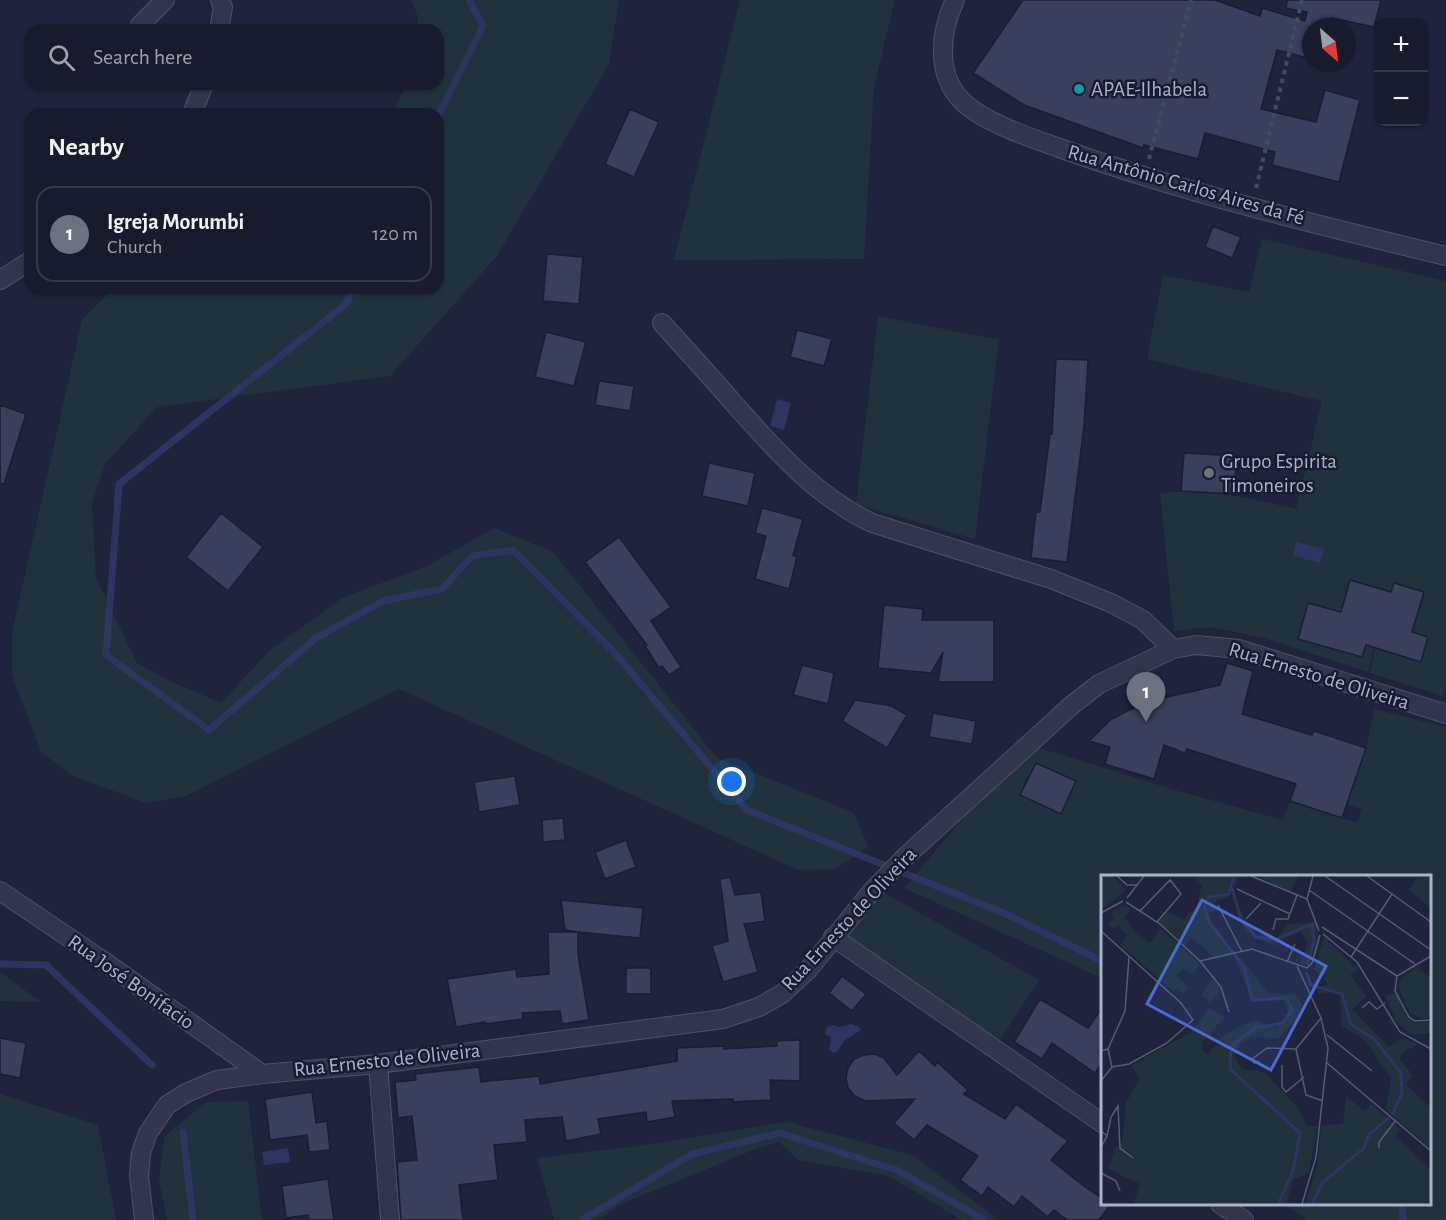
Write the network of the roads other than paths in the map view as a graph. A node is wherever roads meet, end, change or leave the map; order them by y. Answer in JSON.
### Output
{"nodes":[{"id":1,"x":165,"y":0,"type":"edge"},
{"id":2,"x":220,"y":0,"type":"edge"},
{"id":3,"x":955,"y":0,"type":"edge"},
{"id":4,"x":141,"y":24,"type":"edge"},
{"id":5,"x":220,"y":24,"type":"edge"},
{"id":6,"x":202,"y":90,"type":"edge"},
{"id":7,"x":194,"y":108,"type":"edge"},
{"id":8,"x":1446,"y":256,"type":"edge"},
{"id":9,"x":24,"y":265,"type":"edge"},
{"id":10,"x":0,"y":280,"type":"edge"},
{"id":11,"x":663,"y":323,"type":"dead end"},
{"id":12,"x":1173,"y":649,"type":"junction"},
{"id":13,"x":1446,"y":714,"type":"edge"},
{"id":14,"x":0,"y":891,"type":"edge"},
{"id":15,"x":833,"y":937,"type":"junction"},
{"id":16,"x":378,"y":1064,"type":"junction"},
{"id":17,"x":261,"y":1074,"type":"junction"},
{"id":18,"x":1101,"y":1122,"type":"edge"},
{"id":19,"x":1223,"y":1205,"type":"edge"},
{"id":20,"x":144,"y":1220,"type":"edge"},
{"id":21,"x":390,"y":1220,"type":"edge"},
{"id":22,"x":1244,"y":1220,"type":"edge"}],
"edges":[{"from":1,"to":4,"type":"street"},
{"from":2,"to":5,"type":"street"},
{"from":3,"to":8,"type":"street","name":"Rua Antônio Carlos Aires da Fé"},
{"from":6,"to":7,"type":"street"},
{"from":9,"to":10,"type":"street"},
{"from":11,"to":12,"type":"street"},
{"from":12,"to":13,"type":"street","name":"Rua Ernesto de Oliveira"},
{"from":12,"to":15,"type":"street","name":"Rua Ernesto de Oliveira"},
{"from":14,"to":17,"type":"street","name":"Rua José Bonifacio"},
{"from":15,"to":16,"type":"street","name":"Rua Ernesto de Oliveira"},
{"from":15,"to":18,"type":"street"},
{"from":16,"to":17,"type":"street","name":"Rua Ernesto de Oliveira"},
{"from":16,"to":21,"type":"street"},
{"from":17,"to":20,"type":"street","name":"Rua Ernesto de Oliveira"},
{"from":19,"to":22,"type":"street"}]}
